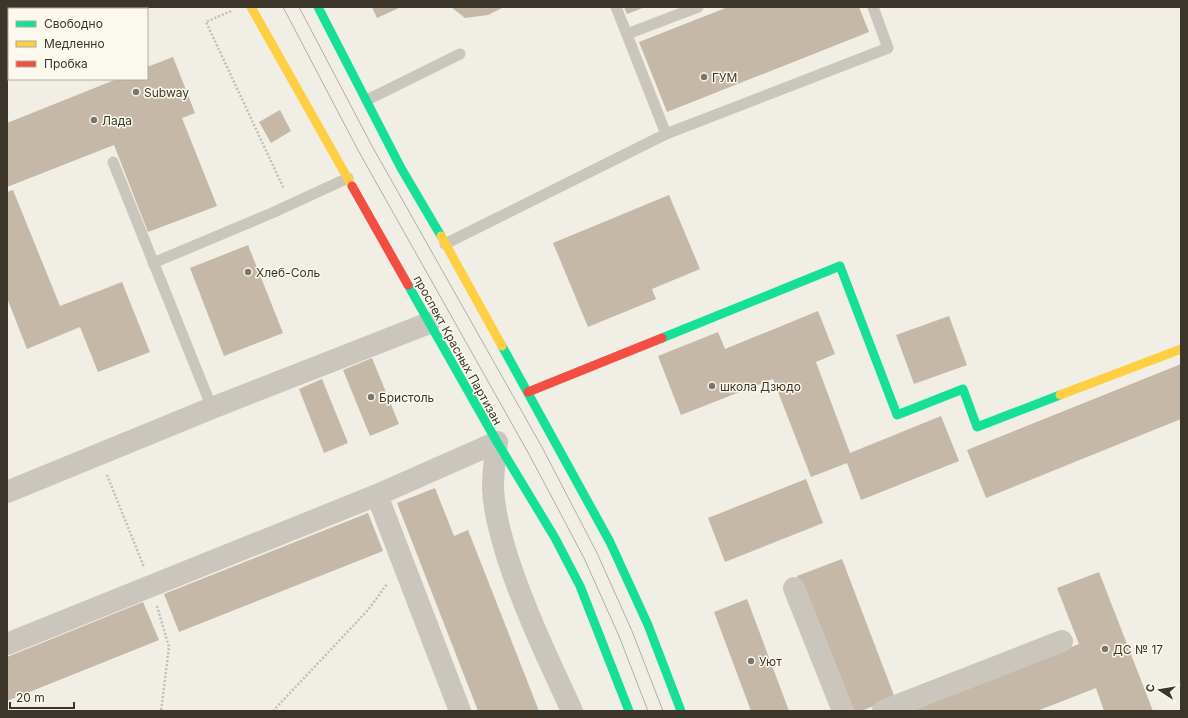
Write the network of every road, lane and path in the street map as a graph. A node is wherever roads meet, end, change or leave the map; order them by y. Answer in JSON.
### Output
{"nodes":[{"id":1,"x":251,"y":7,"type":"edge"},
{"id":2,"x":318,"y":7,"type":"edge"},
{"id":3,"x":616,"y":7,"type":"edge"},
{"id":4,"x":698,"y":7,"type":"edge"},
{"id":5,"x":873,"y":7,"type":"edge"},
{"id":6,"x":233,"y":10,"type":"dead end"},
{"id":7,"x":627,"y":34,"type":"junction"},
{"id":8,"x":460,"y":54,"type":"dead end"},
{"id":9,"x":366,"y":100,"type":"junction"},
{"id":10,"x":666,"y":134,"type":"junction"},
{"id":11,"x":112,"y":162,"type":"dead end"},
{"id":12,"x":348,"y":178,"type":"junction"},
{"id":13,"x":291,"y":204,"type":"junction"},
{"id":14,"x":445,"y":244,"type":"junction"},
{"id":15,"x":153,"y":263,"type":"junction"},
{"id":16,"x":430,"y":323,"type":"junction"},
{"id":17,"x":1181,"y":349,"type":"edge"},
{"id":18,"x":528,"y":392,"type":"junction"},
{"id":19,"x":212,"y":408,"type":"junction"},
{"id":20,"x":497,"y":442,"type":"junction"},
{"id":21,"x":7,"y":492,"type":"edge"},
{"id":22,"x":377,"y":495,"type":"junction"},
{"id":23,"x":403,"y":562,"type":"junction"},
{"id":24,"x":794,"y":588,"type":"dead end"},
{"id":25,"x":1062,"y":641,"type":"dead end"},
{"id":26,"x":7,"y":644,"type":"edge"},
{"id":27,"x":273,"y":711,"type":"edge"},
{"id":28,"x":460,"y":711,"type":"edge"},
{"id":29,"x":572,"y":711,"type":"edge"},
{"id":30,"x":629,"y":711,"type":"edge"},
{"id":31,"x":681,"y":711,"type":"edge"},
{"id":32,"x":843,"y":711,"type":"edge"},
{"id":33,"x":883,"y":711,"type":"edge"}],
"edges":[{"from":1,"to":12,"type":"main road","name":"проспект Красных Партизан"},
{"from":2,"to":9,"type":"main road"},
{"from":3,"to":7,"type":"lane"},
{"from":4,"to":7,"type":"lane"},
{"from":5,"to":10,"type":"lane"},
{"from":6,"to":13,"type":"path"},
{"from":7,"to":10,"type":"lane"},
{"from":8,"to":9,"type":"lane"},
{"from":9,"to":14,"type":"main road"},
{"from":10,"to":14,"type":"lane"},
{"from":11,"to":15,"type":"lane"},
{"from":12,"to":13,"type":"lane"},
{"from":12,"to":16,"type":"main road","name":"проспект Красных Партизан"},
{"from":13,"to":15,"type":"lane"},
{"from":14,"to":18,"type":"main road"},
{"from":15,"to":19,"type":"lane"},
{"from":16,"to":19,"type":"street"},
{"from":16,"to":20,"type":"main road","name":"проспект Красных Партизан"},
{"from":17,"to":18,"type":"main road"},
{"from":18,"to":31,"type":"main road"},
{"from":19,"to":21,"type":"street"},
{"from":20,"to":22,"type":"street"},
{"from":20,"to":29,"type":"street"},
{"from":20,"to":30,"type":"main road","name":"проспект Красных Партизан"},
{"from":22,"to":23,"type":"street"},
{"from":22,"to":26,"type":"street"},
{"from":23,"to":27,"type":"path"},
{"from":23,"to":28,"type":"street"},
{"from":24,"to":32,"type":"street"},
{"from":25,"to":33,"type":"street"}]}
